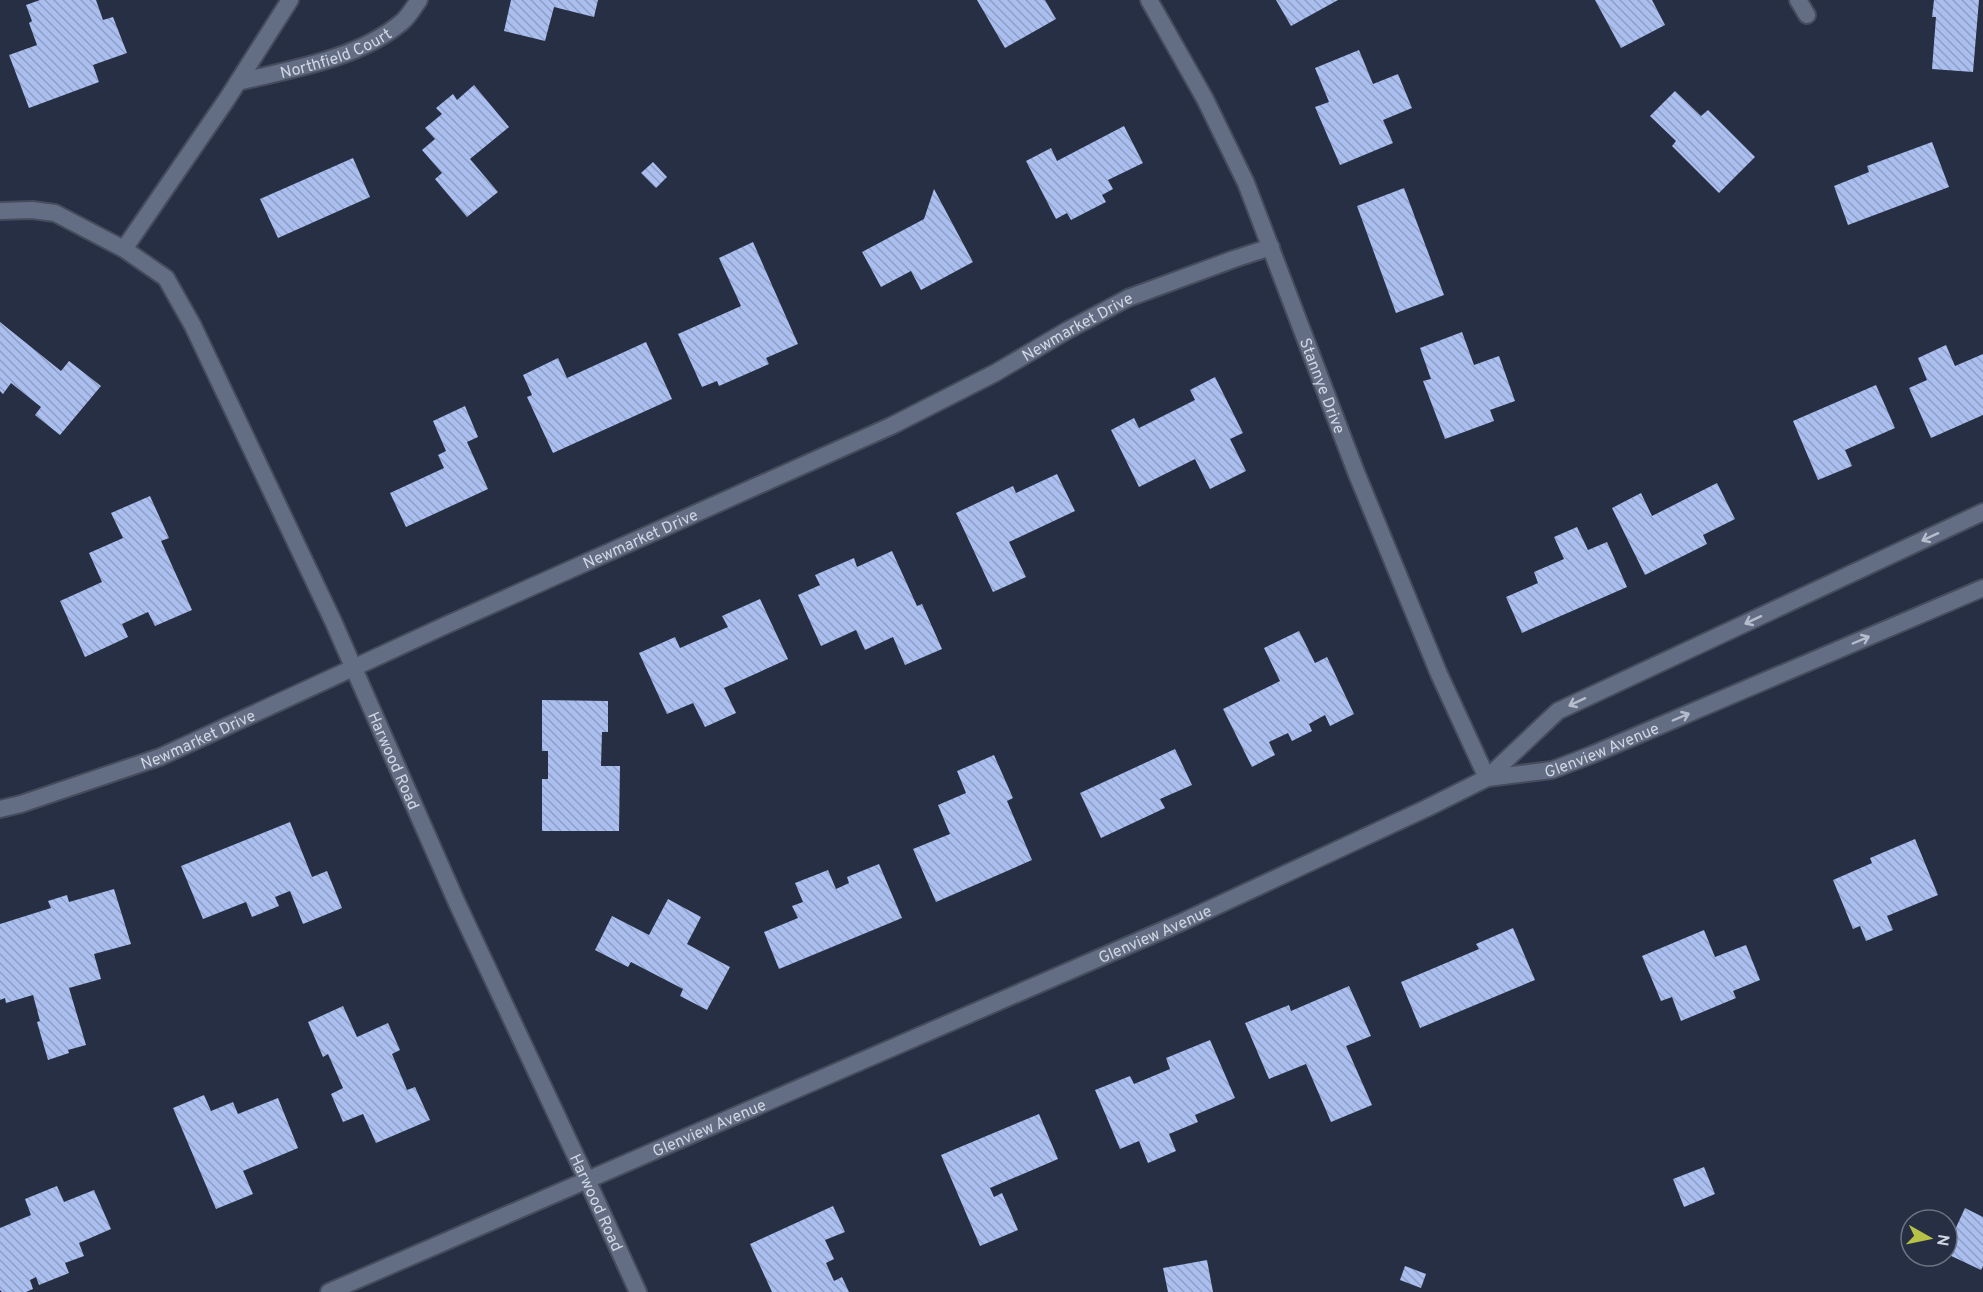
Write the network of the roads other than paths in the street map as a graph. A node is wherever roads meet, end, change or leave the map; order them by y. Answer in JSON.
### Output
{"nodes":[{"id":1,"x":290,"y":0,"type":"edge"},
{"id":2,"x":419,"y":0,"type":"edge"},
{"id":3,"x":1149,"y":0,"type":"edge"},
{"id":4,"x":1798,"y":0,"type":"edge"},
{"id":5,"x":1807,"y":15,"type":"dead end"},
{"id":6,"x":238,"y":82,"type":"junction"},
{"id":7,"x":0,"y":211,"type":"edge"},
{"id":8,"x":1271,"y":247,"type":"junction"},
{"id":9,"x":124,"y":249,"type":"junction"},
{"id":10,"x":1983,"y":512,"type":"edge"},
{"id":11,"x":1983,"y":588,"type":"edge"},
{"id":12,"x":354,"y":667,"type":"junction"},
{"id":13,"x":1487,"y":778,"type":"junction"},
{"id":14,"x":0,"y":809,"type":"edge"},
{"id":15,"x":587,"y":1180,"type":"junction"},
{"id":16,"x":329,"y":1292,"type":"edge"},
{"id":17,"x":638,"y":1292,"type":"edge"}],
"edges":[{"from":1,"to":6,"type":"street","name":"Northfield Court"},
{"from":2,"to":6,"type":"street","name":"Northfield Court"},
{"from":3,"to":8,"type":"street","name":"Stannye Drive"},
{"from":4,"to":5,"type":"street"},
{"from":6,"to":9,"type":"street","name":"Northfield Court"},
{"from":7,"to":9,"type":"street","name":"Harwood Road"},
{"from":8,"to":12,"type":"street","name":"Newmarket Drive"},
{"from":8,"to":13,"type":"street","name":"Stannye Drive"},
{"from":9,"to":12,"type":"street","name":"Harwood Road"},
{"from":10,"to":13,"type":"street","one_way":true},
{"from":13,"to":11,"type":"street","name":"Glenview Avenue","one_way":true},
{"from":12,"to":14,"type":"street","name":"Newmarket Drive"},
{"from":12,"to":15,"type":"street","name":"Harwood Road"},
{"from":13,"to":15,"type":"street","name":"Glenview Avenue"},
{"from":15,"to":16,"type":"street","name":"Glenview Avenue"},
{"from":15,"to":17,"type":"street","name":"Harwood Road"}]}
